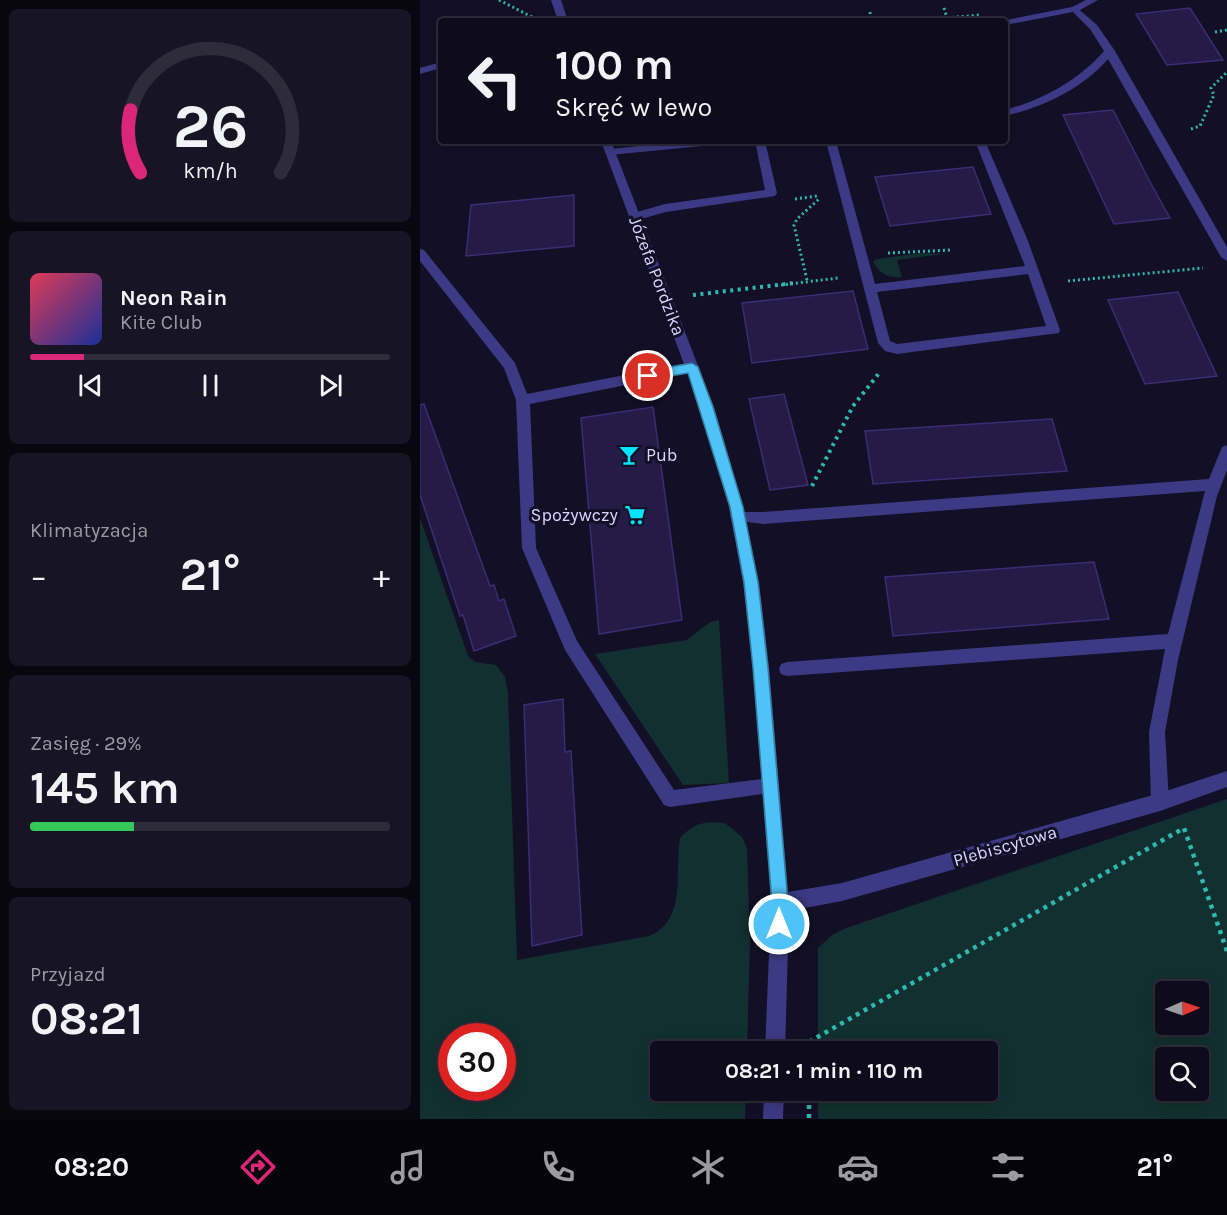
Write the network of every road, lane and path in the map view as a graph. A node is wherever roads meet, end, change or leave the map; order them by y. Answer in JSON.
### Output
{"nodes":[{"id":1,"x":500,"y":0,"type":"edge"},
{"id":2,"x":556,"y":0,"type":"edge"},
{"id":3,"x":1093,"y":0,"type":"edge"},
{"id":4,"x":944,"y":8,"type":"dead end"},
{"id":5,"x":1075,"y":9,"type":"junction"},
{"id":6,"x":870,"y":12,"type":"dead end"},
{"id":7,"x":534,"y":18,"type":"edge"},
{"id":8,"x":562,"y":18,"type":"edge"},
{"id":9,"x":871,"y":18,"type":"edge"},
{"id":10,"x":947,"y":18,"type":"dead end"},
{"id":11,"x":1008,"y":21,"type":"edge"},
{"id":12,"x":1227,"y":30,"type":"edge"},
{"id":13,"x":1215,"y":32,"type":"dead end"},
{"id":14,"x":1110,"y":51,"type":"junction"},
{"id":15,"x":438,"y":66,"type":"edge"},
{"id":16,"x":420,"y":71,"type":"edge"},
{"id":17,"x":1227,"y":72,"type":"edge"},
{"id":18,"x":1008,"y":112,"type":"edge"},
{"id":19,"x":1191,"y":129,"type":"dead end"},
{"id":20,"x":666,"y":144,"type":"edge"},
{"id":21,"x":761,"y":144,"type":"edge"},
{"id":22,"x":832,"y":144,"type":"edge"},
{"id":23,"x":981,"y":144,"type":"edge"},
{"id":24,"x":608,"y":147,"type":"edge"},
{"id":25,"x":793,"y":199,"type":"dead end"},
{"id":26,"x":634,"y":217,"type":"junction"},
{"id":27,"x":963,"y":248,"type":"dead end"},
{"id":28,"x":420,"y":253,"type":"edge"},
{"id":29,"x":860,"y":256,"type":"junction"},
{"id":30,"x":1227,"y":258,"type":"edge"},
{"id":31,"x":1207,"y":267,"type":"dead end"},
{"id":32,"x":1032,"y":269,"type":"junction"},
{"id":33,"x":865,"y":275,"type":"junction"},
{"id":34,"x":807,"y":280,"type":"junction"},
{"id":35,"x":1068,"y":281,"type":"dead end"},
{"id":36,"x":869,"y":289,"type":"junction"},
{"id":37,"x":685,"y":296,"type":"dead end"},
{"id":38,"x":890,"y":348,"type":"junction"},
{"id":39,"x":692,"y":367,"type":"junction"},
{"id":40,"x":523,"y":400,"type":"junction"},
{"id":41,"x":1227,"y":451,"type":"edge"},
{"id":42,"x":1215,"y":484,"type":"junction"},
{"id":43,"x":737,"y":516,"type":"junction"},
{"id":44,"x":798,"y":516,"type":"junction"},
{"id":45,"x":1174,"y":641,"type":"junction"},
{"id":46,"x":787,"y":669,"type":"dead end"},
{"id":47,"x":1227,"y":779,"type":"edge"},
{"id":48,"x":770,"y":786,"type":"junction"},
{"id":49,"x":1160,"y":802,"type":"junction"},
{"id":50,"x":780,"y":903,"type":"junction"},
{"id":51,"x":1227,"y":951,"type":"edge"},
{"id":52,"x":775,"y":1041,"type":"edge"},
{"id":53,"x":809,"y":1041,"type":"edge"},
{"id":54,"x":774,"y":1101,"type":"edge"},
{"id":55,"x":809,"y":1101,"type":"edge"},
{"id":56,"x":773,"y":1119,"type":"edge"},
{"id":57,"x":809,"y":1119,"type":"edge"}],
"edges":[{"from":1,"to":7,"type":"path"},
{"from":2,"to":8,"type":"street"},
{"from":3,"to":5,"type":"street"},
{"from":4,"to":10,"type":"path"},
{"from":5,"to":11,"type":"street"},
{"from":5,"to":14,"type":"street"},
{"from":6,"to":9,"type":"path"},
{"from":12,"to":13,"type":"path"},
{"from":14,"to":18,"type":"street"},
{"from":14,"to":30,"type":"street"},
{"from":15,"to":16,"type":"street"},
{"from":17,"to":19,"type":"path"},
{"from":20,"to":24,"type":"street"},
{"from":21,"to":26,"type":"street"},
{"from":22,"to":29,"type":"street"},
{"from":23,"to":32,"type":"street"},
{"from":24,"to":26,"type":"street","name":"Józefa Pordzika"},
{"from":25,"to":34,"type":"path"},
{"from":26,"to":39,"type":"street","name":"Józefa Pordzika"},
{"from":27,"to":29,"type":"path"},
{"from":28,"to":40,"type":"street"},
{"from":29,"to":33,"type":"street"},
{"from":31,"to":35,"type":"path"},
{"from":32,"to":36,"type":"street"},
{"from":32,"to":38,"type":"street"},
{"from":33,"to":34,"type":"path"},
{"from":33,"to":36,"type":"street"},
{"from":34,"to":37,"type":"path"},
{"from":36,"to":38,"type":"street"},
{"from":38,"to":44,"type":"path"},
{"from":39,"to":40,"type":"street"},
{"from":39,"to":43,"type":"street","name":"Józefa Pordzika"},
{"from":40,"to":48,"type":"street"},
{"from":41,"to":42,"type":"street"},
{"from":42,"to":44,"type":"street"},
{"from":42,"to":45,"type":"street"},
{"from":43,"to":44,"type":"street"},
{"from":43,"to":48,"type":"street","name":"Józefa Pordzika"},
{"from":45,"to":46,"type":"street"},
{"from":45,"to":49,"type":"street"},
{"from":47,"to":49,"type":"street","name":"Plebiscytowa"},
{"from":48,"to":50,"type":"street","name":"Józefa Pordzika"},
{"from":49,"to":50,"type":"street","name":"Plebiscytowa"},
{"from":50,"to":52,"type":"street","name":"Józefa Pordzika"},
{"from":51,"to":53,"type":"path"},
{"from":54,"to":56,"type":"street"},
{"from":55,"to":57,"type":"path"}]}
